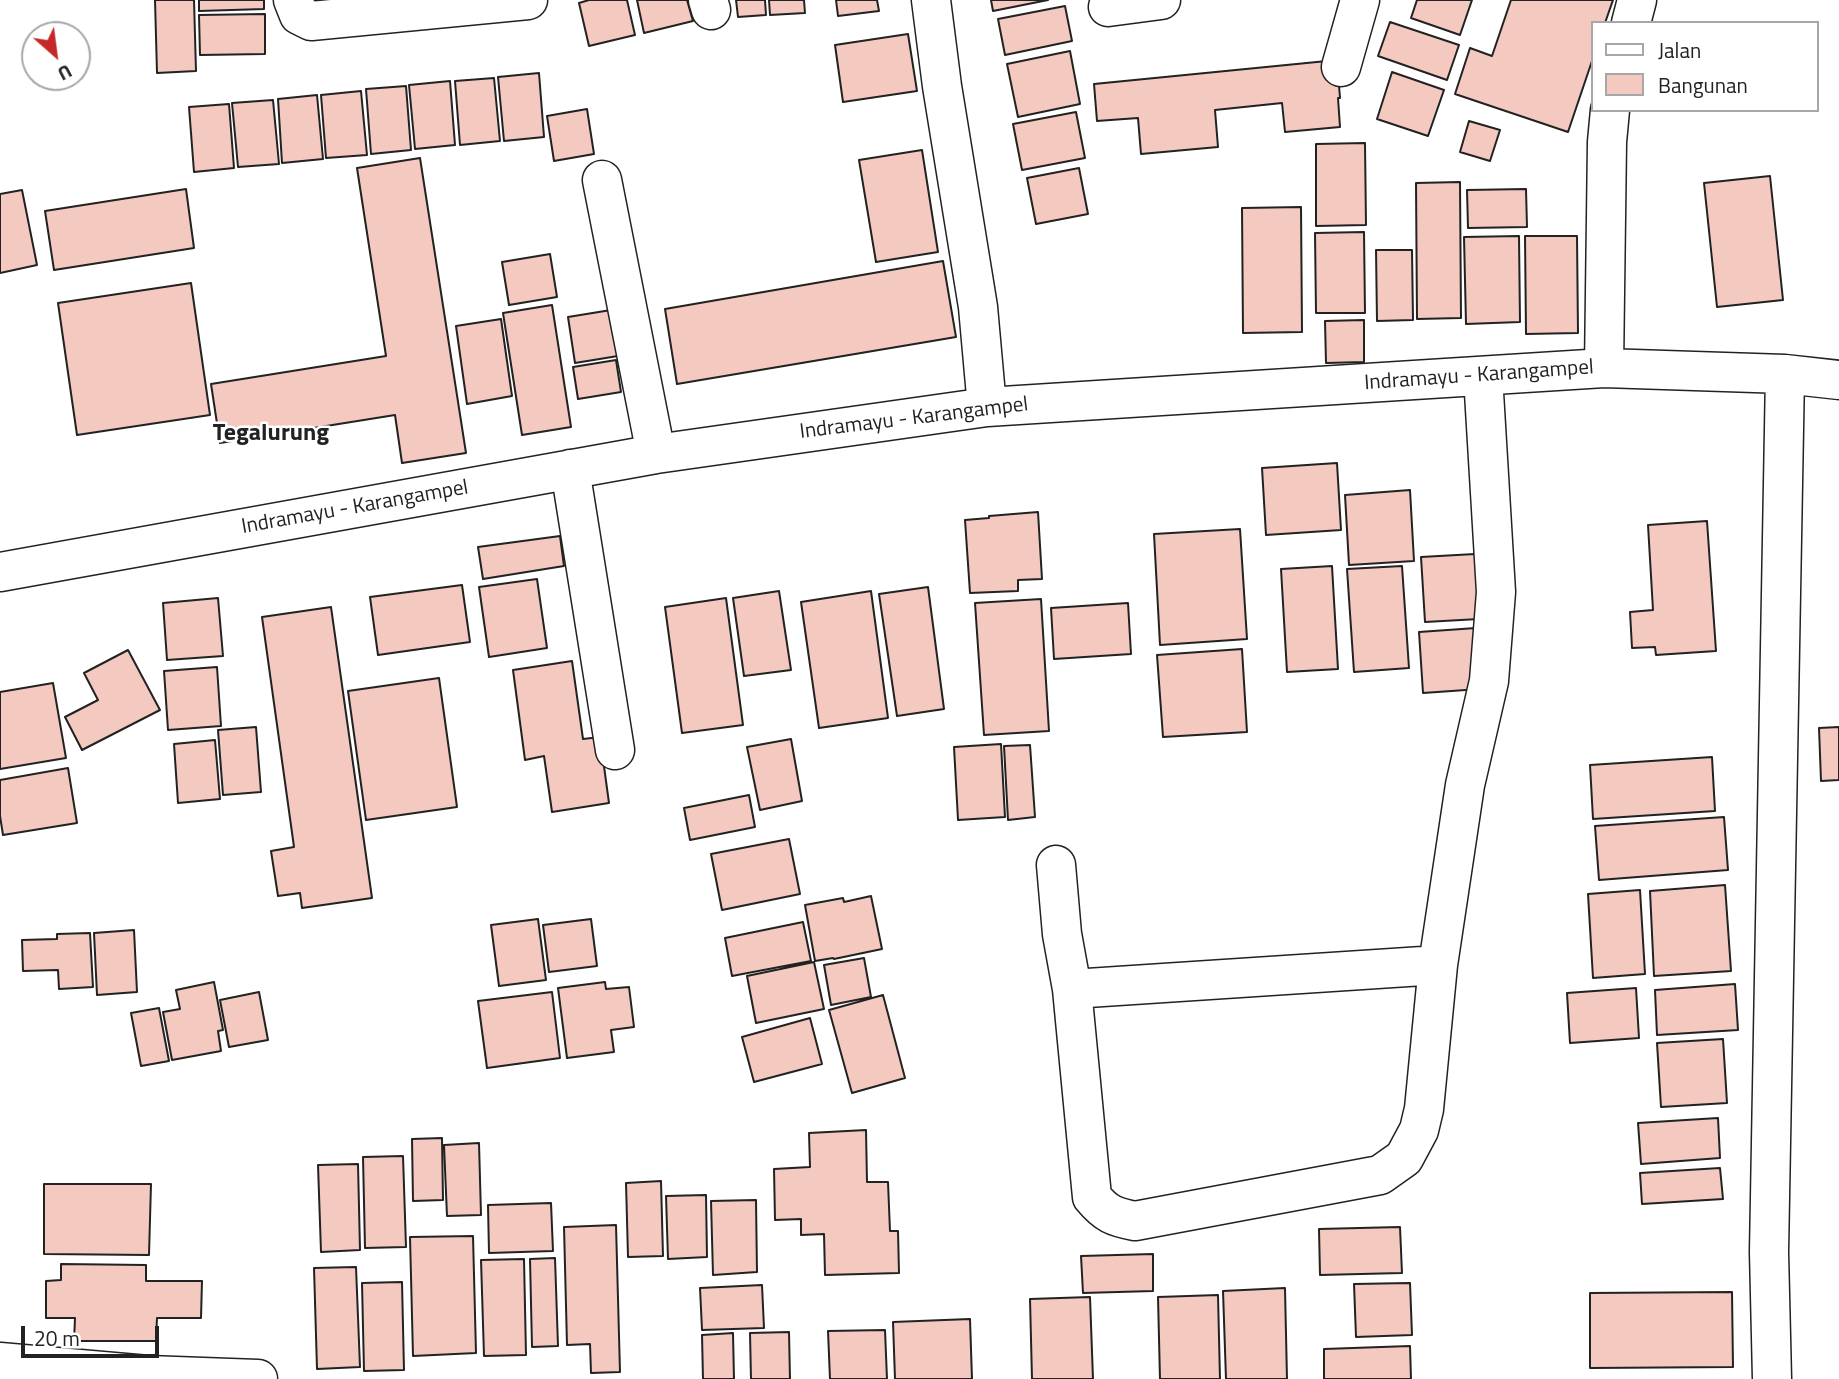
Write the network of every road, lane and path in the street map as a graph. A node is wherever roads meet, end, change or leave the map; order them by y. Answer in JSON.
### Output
{"nodes":[{"id":1,"x":293,"y":0,"type":"edge"},
{"id":2,"x":528,"y":0,"type":"edge"},
{"id":3,"x":931,"y":0,"type":"edge"},
{"id":4,"x":1161,"y":0,"type":"edge"},
{"id":5,"x":1360,"y":0,"type":"edge"},
{"id":6,"x":1637,"y":0,"type":"edge"},
{"id":7,"x":370,"y":7,"type":"edge"},
{"id":8,"x":1108,"y":7,"type":"dead end"},
{"id":9,"x":1632,"y":21,"type":"edge"},
{"id":10,"x":1341,"y":67,"type":"dead end"},
{"id":11,"x":1610,"y":112,"type":"edge"},
{"id":12,"x":602,"y":180,"type":"dead end"},
{"id":13,"x":1604,"y":368,"type":"junction"},
{"id":14,"x":1785,"y":374,"type":"junction"},
{"id":15,"x":1483,"y":376,"type":"junction"},
{"id":16,"x":1839,"y":380,"type":"edge"},
{"id":17,"x":987,"y":407,"type":"junction"},
{"id":18,"x":656,"y":454,"type":"junction"},
{"id":19,"x":570,"y":469,"type":"junction"},
{"id":20,"x":0,"y":572,"type":"edge"},
{"id":21,"x":615,"y":750,"type":"dead end"},
{"id":22,"x":1056,"y":865,"type":"dead end"},
{"id":23,"x":1438,"y":965,"type":"junction"},
{"id":24,"x":1072,"y":989,"type":"junction"},
{"id":25,"x":0,"y":1362,"type":"edge"},
{"id":26,"x":258,"y":1379,"type":"edge"},
{"id":27,"x":1772,"y":1379,"type":"edge"}],
"edges":[{"from":1,"to":7,"type":"street"},
{"from":2,"to":7,"type":"street"},
{"from":3,"to":17,"type":"street"},
{"from":4,"to":8,"type":"street"},
{"from":5,"to":10,"type":"street"},
{"from":6,"to":9,"type":"street"},
{"from":11,"to":13,"type":"street"},
{"from":12,"to":18,"type":"street"},
{"from":13,"to":14,"type":"street","name":"Indramayu - Karangampel"},
{"from":13,"to":15,"type":"street","name":"Indramayu - Karangampel"},
{"from":14,"to":16,"type":"street","name":"Indramayu - Karangampel"},
{"from":14,"to":27,"type":"street"},
{"from":15,"to":17,"type":"street","name":"Indramayu - Karangampel"},
{"from":15,"to":23,"type":"street"},
{"from":17,"to":18,"type":"street","name":"Indramayu - Karangampel"},
{"from":18,"to":19,"type":"street","name":"Indramayu - Karangampel"},
{"from":19,"to":20,"type":"street","name":"Indramayu - Karangampel"},
{"from":19,"to":21,"type":"street"},
{"from":22,"to":24,"type":"street"},
{"from":23,"to":24,"type":"street"},
{"from":23,"to":24,"type":"street"},
{"from":25,"to":26,"type":"street"}]}
